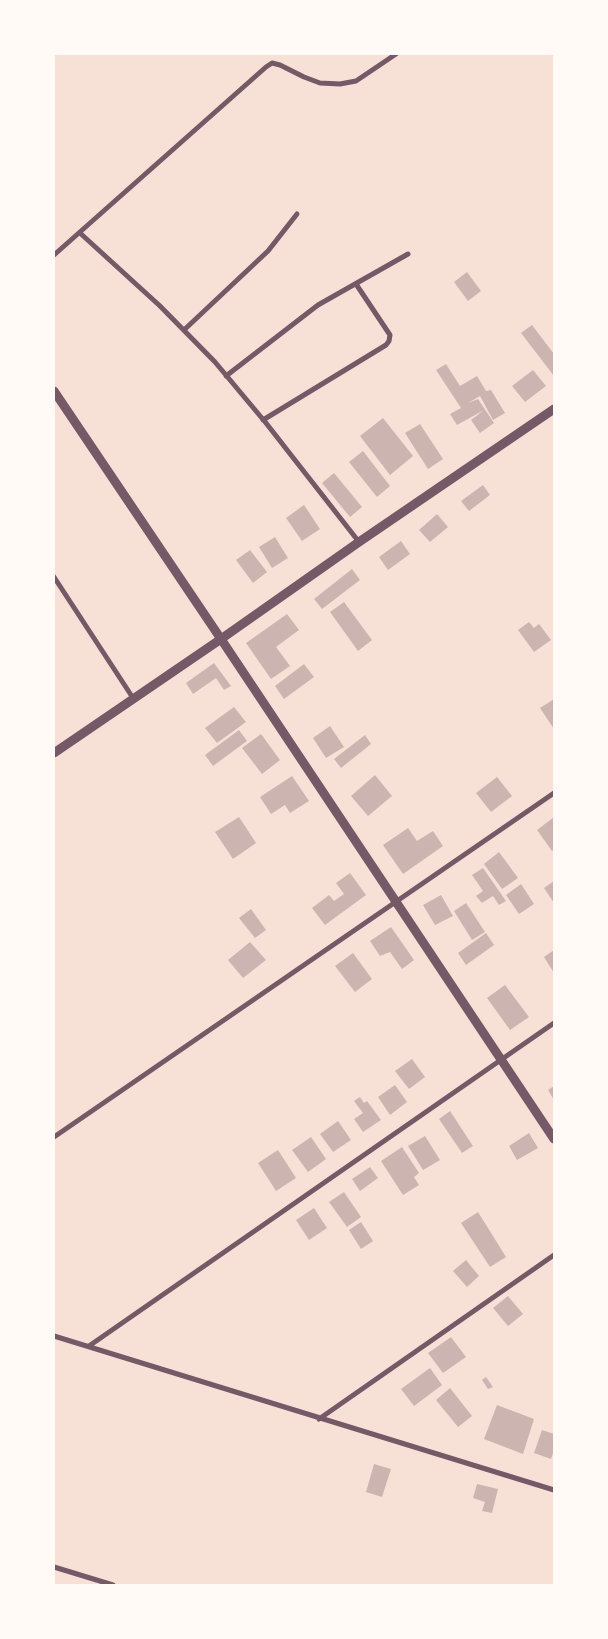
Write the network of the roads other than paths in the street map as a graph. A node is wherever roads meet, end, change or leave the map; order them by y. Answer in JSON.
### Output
{"nodes":[{"id":1,"x":396,"y":54,"type":"edge"},
{"id":2,"x":297,"y":214,"type":"dead end"},
{"id":3,"x":80,"y":233,"type":"junction"},
{"id":4,"x":408,"y":254,"type":"dead end"},
{"id":5,"x":54,"y":255,"type":"edge"},
{"id":6,"x":356,"y":284,"type":"junction"},
{"id":7,"x":184,"y":330,"type":"junction"},
{"id":8,"x":226,"y":376,"type":"junction"},
{"id":9,"x":54,"y":391,"type":"edge"},
{"id":10,"x":554,"y":409,"type":"edge"},
{"id":11,"x":263,"y":420,"type":"junction"},
{"id":12,"x":359,"y":542,"type":"junction"},
{"id":13,"x":54,"y":577,"type":"edge"},
{"id":14,"x":221,"y":639,"type":"junction"},
{"id":15,"x":133,"y":698,"type":"junction"},
{"id":16,"x":54,"y":753,"type":"edge"},
{"id":17,"x":554,"y":793,"type":"edge"},
{"id":18,"x":396,"y":902,"type":"junction"},
{"id":19,"x":554,"y":1023,"type":"edge"},
{"id":20,"x":501,"y":1060,"type":"junction"},
{"id":21,"x":54,"y":1137,"type":"edge"},
{"id":22,"x":554,"y":1139,"type":"edge"},
{"id":23,"x":554,"y":1255,"type":"edge"},
{"id":24,"x":54,"y":1336,"type":"edge"},
{"id":25,"x":89,"y":1346,"type":"junction"},
{"id":26,"x":319,"y":1419,"type":"junction"},
{"id":27,"x":554,"y":1490,"type":"edge"},
{"id":28,"x":54,"y":1567,"type":"edge"},
{"id":29,"x":113,"y":1585,"type":"edge"}],
"edges":[{"from":1,"to":3,"type":"street"},
{"from":2,"to":7,"type":"street"},
{"from":3,"to":5,"type":"street"},
{"from":3,"to":7,"type":"street"},
{"from":4,"to":6,"type":"street"},
{"from":6,"to":8,"type":"street"},
{"from":6,"to":11,"type":"street"},
{"from":7,"to":8,"type":"street"},
{"from":8,"to":11,"type":"street"},
{"from":9,"to":14,"type":"street"},
{"from":10,"to":12,"type":"street"},
{"from":11,"to":12,"type":"street"},
{"from":12,"to":14,"type":"street"},
{"from":13,"to":15,"type":"street"},
{"from":14,"to":15,"type":"street"},
{"from":14,"to":18,"type":"street"},
{"from":15,"to":16,"type":"street"},
{"from":17,"to":18,"type":"street"},
{"from":18,"to":20,"type":"street"},
{"from":18,"to":21,"type":"street"},
{"from":19,"to":20,"type":"street"},
{"from":20,"to":22,"type":"street"},
{"from":20,"to":25,"type":"street"},
{"from":23,"to":26,"type":"street"},
{"from":24,"to":25,"type":"street"},
{"from":25,"to":26,"type":"street"},
{"from":26,"to":27,"type":"street"},
{"from":28,"to":29,"type":"street"}]}
